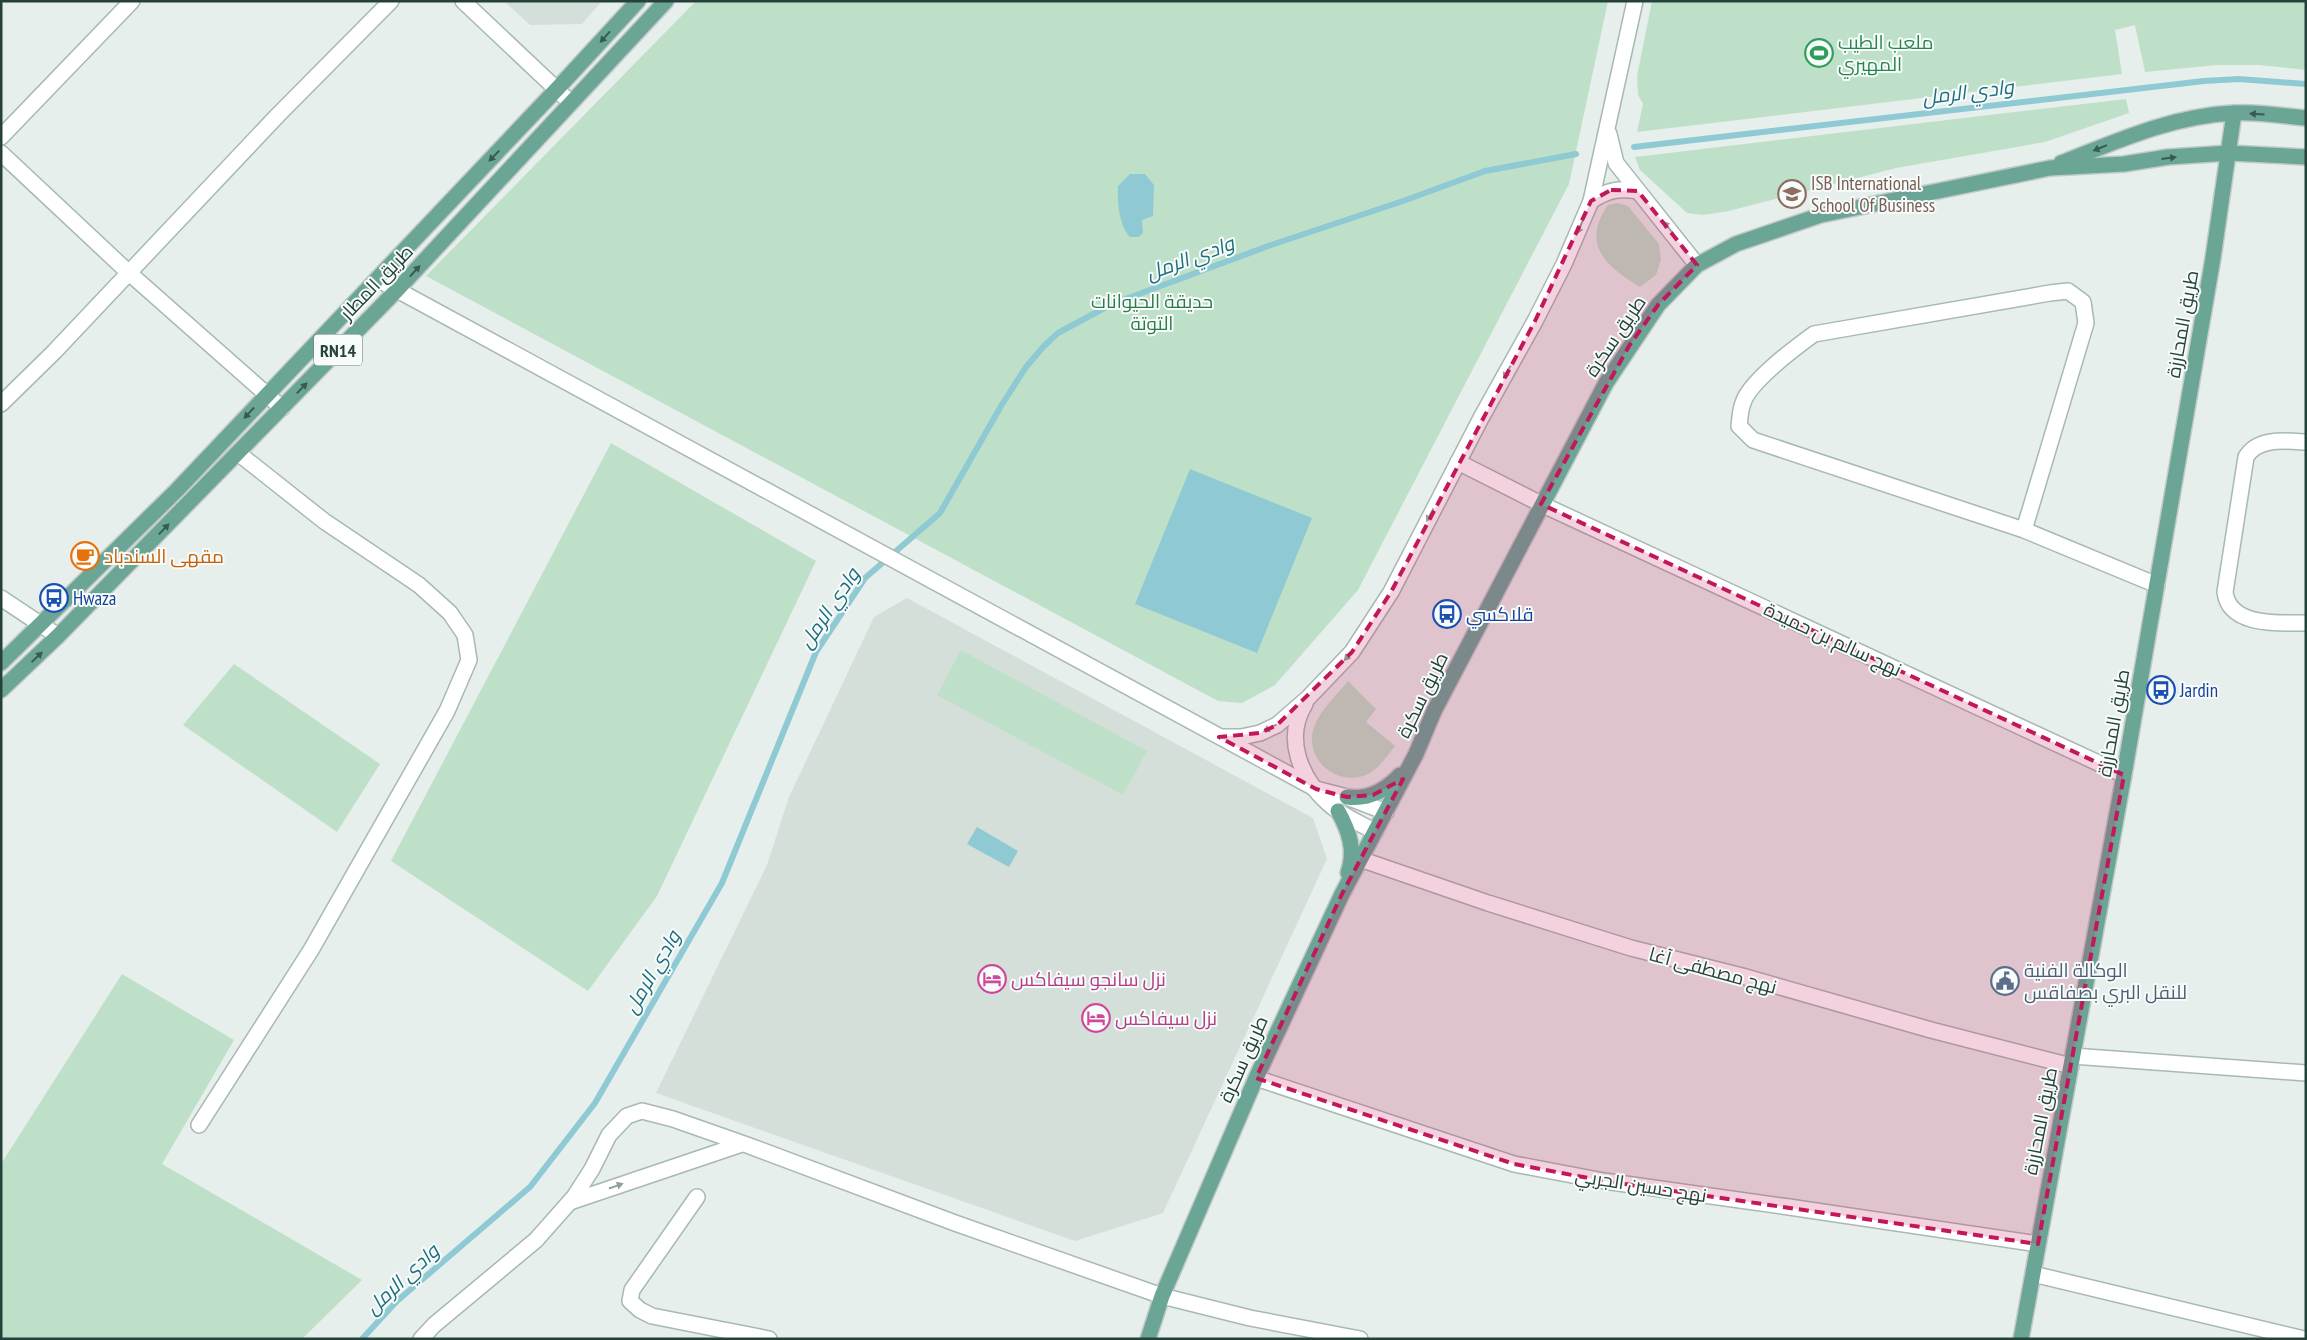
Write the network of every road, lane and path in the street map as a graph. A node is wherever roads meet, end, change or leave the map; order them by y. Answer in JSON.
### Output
{"nodes":[{"id":1,"x":132,"y":1,"type":"edge"},
{"id":2,"x":391,"y":1,"type":"edge"},
{"id":3,"x":462,"y":1,"type":"edge"},
{"id":4,"x":638,"y":1,"type":"edge"},
{"id":5,"x":666,"y":1,"type":"edge"},
{"id":6,"x":1635,"y":1,"type":"edge"},
{"id":7,"x":557,"y":89,"type":"junction"},
{"id":8,"x":571,"y":102,"type":"junction"},
{"id":9,"x":2234,"y":112,"type":"junction"},
{"id":10,"x":2306,"y":118,"type":"edge"},
{"id":11,"x":1608,"y":130,"type":"junction"},
{"id":12,"x":1,"y":137,"type":"edge"},
{"id":13,"x":1,"y":153,"type":"edge"},
{"id":14,"x":2229,"y":153,"type":"junction"},
{"id":15,"x":2306,"y":157,"type":"edge"},
{"id":16,"x":2050,"y":168,"type":"junction"},
{"id":17,"x":1638,"y":191,"type":"junction"},
{"id":18,"x":1591,"y":201,"type":"junction"},
{"id":19,"x":1697,"y":265,"type":"junction"},
{"id":20,"x":128,"y":272,"type":"junction"},
{"id":21,"x":377,"y":280,"type":"junction"},
{"id":22,"x":397,"y":290,"type":"junction"},
{"id":23,"x":267,"y":394,"type":"junction"},
{"id":24,"x":1,"y":404,"type":"edge"},
{"id":25,"x":282,"y":408,"type":"junction"},
{"id":26,"x":2306,"y":442,"type":"edge"},
{"id":27,"x":238,"y":453,"type":"junction"},
{"id":28,"x":1458,"y":462,"type":"junction"},
{"id":29,"x":1541,"y":504,"type":"junction"},
{"id":30,"x":2024,"y":530,"type":"junction"},
{"id":31,"x":2157,"y":585,"type":"junction"},
{"id":32,"x":1,"y":598,"type":"edge"},
{"id":33,"x":2306,"y":623,"type":"edge"},
{"id":34,"x":41,"y":625,"type":"junction"},
{"id":35,"x":58,"y":636,"type":"junction"},
{"id":36,"x":1,"y":663,"type":"edge"},
{"id":37,"x":1,"y":690,"type":"edge"},
{"id":38,"x":1308,"y":698,"type":"junction"},
{"id":39,"x":1219,"y":736,"type":"junction"},
{"id":40,"x":1416,"y":754,"type":"junction"},
{"id":41,"x":2124,"y":775,"type":"junction"},
{"id":42,"x":1316,"y":789,"type":"junction"},
{"id":43,"x":1347,"y":796,"type":"junction"},
{"id":44,"x":1338,"y":811,"type":"junction"},
{"id":45,"x":1386,"y":812,"type":"junction"},
{"id":46,"x":1375,"y":832,"type":"junction"},
{"id":47,"x":1360,"y":859,"type":"junction"},
{"id":48,"x":1342,"y":894,"type":"junction"},
{"id":49,"x":2072,"y":1061,"type":"junction"},
{"id":50,"x":2306,"y":1073,"type":"edge"},
{"id":51,"x":1256,"y":1078,"type":"junction"},
{"id":52,"x":199,"y":1125,"type":"dead end"},
{"id":53,"x":742,"y":1144,"type":"junction"},
{"id":54,"x":698,"y":1197,"type":"dead end"},
{"id":55,"x":570,"y":1202,"type":"junction"},
{"id":56,"x":2038,"y":1244,"type":"junction"},
{"id":57,"x":2033,"y":1274,"type":"junction"},
{"id":58,"x":1162,"y":1296,"type":"junction"},
{"id":59,"x":421,"y":1339,"type":"edge"},
{"id":60,"x":770,"y":1339,"type":"edge"},
{"id":61,"x":1148,"y":1339,"type":"edge"},
{"id":62,"x":1360,"y":1339,"type":"edge"},
{"id":63,"x":2021,"y":1339,"type":"edge"},
{"id":64,"x":2304,"y":1339,"type":"edge"}],
"edges":[{"from":1,"to":12,"type":"street"},
{"from":2,"to":20,"type":"street"},
{"from":3,"to":7,"type":"street"},
{"from":4,"to":7,"type":"main road","name":"طريق المطار","number":"RN14","one_way":true},
{"from":5,"to":8,"type":"main road","name":"طريق المطار","number":"RN14"},
{"from":6,"to":11,"type":"street"},
{"from":7,"to":8,"type":"street"},
{"from":7,"to":21,"type":"main road","name":"طريق المطار","number":"RN14","one_way":true},
{"from":22,"to":8,"type":"main road","name":"طريق المطار","number":"RN14","one_way":true},
{"from":10,"to":9,"type":"main road","one_way":true},
{"from":9,"to":14,"type":"main road","name":"طريق المحارزة"},
{"from":9,"to":16,"type":"main road","one_way":true},
{"from":11,"to":17,"type":"street"},
{"from":11,"to":18,"type":"street"},
{"from":13,"to":20,"type":"street"},
{"from":14,"to":15,"type":"main road"},
{"from":16,"to":14,"type":"main road","one_way":true},
{"from":14,"to":31,"type":"main road","name":"طريق المحارزة"},
{"from":16,"to":19,"type":"main road","name":"طريق سكرة"},
{"from":17,"to":18,"type":"street"},
{"from":19,"to":17,"type":"street","one_way":true},
{"from":18,"to":28,"type":"street","one_way":true},
{"from":19,"to":29,"type":"main road","name":"طريق سكرة"},
{"from":20,"to":23,"type":"street"},
{"from":20,"to":24,"type":"street"},
{"from":21,"to":22,"type":"street"},
{"from":21,"to":23,"type":"main road","name":"طريق المطار","number":"RN14"},
{"from":25,"to":22,"type":"main road","name":"طريق المطار","number":"RN14","one_way":true},
{"from":22,"to":39,"type":"street"},
{"from":23,"to":25,"type":"street"},
{"from":23,"to":34,"type":"main road","name":"طريق المطار","number":"RN14","one_way":true},
{"from":25,"to":27,"type":"main road","name":"طريق المطار","number":"RN14"},
{"from":26,"to":33,"type":"street"},
{"from":35,"to":27,"type":"main road","name":"طريق المطار","number":"RN14","one_way":true},
{"from":27,"to":52,"type":"street"},
{"from":28,"to":29,"type":"street","name":"نهج سالم بن حميدة"},
{"from":28,"to":38,"type":"street","one_way":true},
{"from":29,"to":40,"type":"main road","name":"طريق سكرة"},
{"from":29,"to":41,"type":"street","name":"نهج سالم بن حميدة"},
{"from":30,"to":30,"type":"street"},
{"from":30,"to":31,"type":"street"},
{"from":31,"to":41,"type":"main road","name":"طريق المحارزة"},
{"from":32,"to":34,"type":"street"},
{"from":34,"to":35,"type":"street"},
{"from":34,"to":36,"type":"main road","name":"طريق المطار","number":"RN14"},
{"from":37,"to":35,"type":"main road","name":"طريق المطار","number":"RN14","one_way":true},
{"from":38,"to":39,"type":"street","one_way":true},
{"from":38,"to":42,"type":"street"},
{"from":39,"to":42,"type":"street"},
{"from":40,"to":43,"type":"main road"},
{"from":40,"to":45,"type":"main road","name":"طريق سكرة"},
{"from":41,"to":49,"type":"main road","name":"طريق المحارزة"},
{"from":42,"to":43,"type":"street"},
{"from":42,"to":44,"type":"street"},
{"from":43,"to":45,"type":"street"},
{"from":44,"to":46,"type":"street"},
{"from":44,"to":48,"type":"main road"},
{"from":45,"to":46,"type":"main road","name":"طريق سكرة"},
{"from":46,"to":47,"type":"main road","name":"طريق سكرة"},
{"from":47,"to":48,"type":"main road","name":"طريق سكرة"},
{"from":47,"to":49,"type":"street","name":"نهج مصطفى آغا"},
{"from":48,"to":51,"type":"main road","name":"طريق سكرة"},
{"from":49,"to":50,"type":"street","name":"نهج مصطفى آغا"},
{"from":49,"to":56,"type":"main road","name":"طريق المحارزة"},
{"from":51,"to":56,"type":"street","name":"نهج حسين الجربي"},
{"from":51,"to":58,"type":"main road","name":"طريق سكرة"},
{"from":55,"to":53,"type":"street","one_way":true},
{"from":53,"to":55,"type":"street"},
{"from":53,"to":58,"type":"street"},
{"from":54,"to":60,"type":"street"},
{"from":55,"to":59,"type":"street"},
{"from":56,"to":57,"type":"main road","name":"طريق المحارزة"},
{"from":57,"to":63,"type":"main road","name":"طريق المحارزة"},
{"from":57,"to":64,"type":"street"},
{"from":58,"to":61,"type":"main road","name":"طريق سكرة"},
{"from":58,"to":62,"type":"street"}]}
